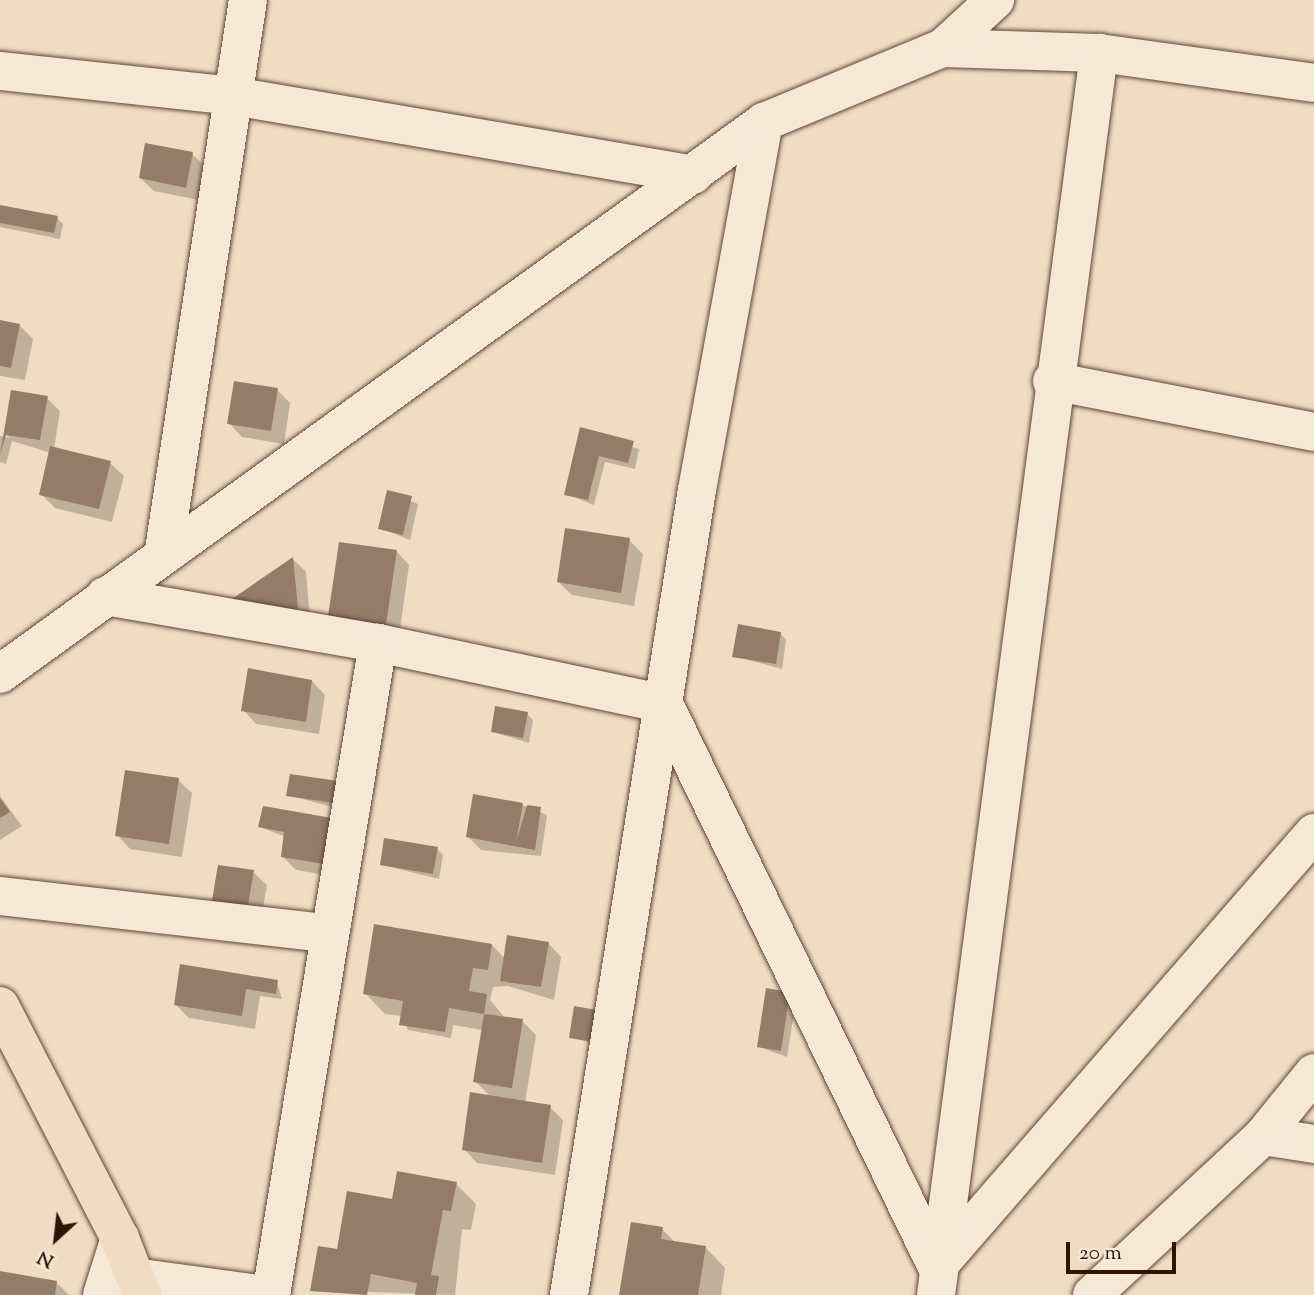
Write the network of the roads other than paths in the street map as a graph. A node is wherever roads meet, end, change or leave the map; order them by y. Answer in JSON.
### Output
{"nodes":[{"id":1,"x":248,"y":0,"type":"edge"},
{"id":2,"x":995,"y":0,"type":"edge"},
{"id":3,"x":943,"y":48,"type":"junction"},
{"id":4,"x":1100,"y":53,"type":"junction"},
{"id":5,"x":0,"y":71,"type":"edge"},
{"id":6,"x":1314,"y":83,"type":"edge"},
{"id":7,"x":233,"y":96,"type":"junction"},
{"id":8,"x":764,"y":122,"type":"junction"},
{"id":9,"x":693,"y":175,"type":"junction"},
{"id":10,"x":1052,"y":382,"type":"junction"},
{"id":11,"x":1314,"y":432,"type":"edge"},
{"id":12,"x":164,"y":550,"type":"junction"},
{"id":13,"x":105,"y":597,"type":"junction"},
{"id":14,"x":378,"y":643,"type":"junction"},
{"id":15,"x":0,"y":674,"type":"edge"},
{"id":16,"x":664,"y":704,"type":"junction"},
{"id":17,"x":1314,"y":833,"type":"edge"},
{"id":18,"x":0,"y":896,"type":"edge"},
{"id":19,"x":327,"y":933,"type":"junction"},
{"id":20,"x":0,"y":1006,"type":"edge"},
{"id":21,"x":1313,"y":1064,"type":"edge"},
{"id":22,"x":1263,"y":1136,"type":"junction"},
{"id":23,"x":1314,"y":1144,"type":"edge"},
{"id":24,"x":937,"y":1281,"type":"edge"},
{"id":25,"x":126,"y":1289,"type":"edge"},
{"id":26,"x":265,"y":1295,"type":"edge"},
{"id":27,"x":271,"y":1295,"type":"edge"},
{"id":28,"x":569,"y":1295,"type":"edge"},
{"id":29,"x":1092,"y":1295,"type":"edge"}],
"edges":[{"from":1,"to":7,"type":"street"},
{"from":2,"to":3,"type":"street"},
{"from":3,"to":4,"type":"street"},
{"from":3,"to":8,"type":"street"},
{"from":4,"to":6,"type":"street"},
{"from":4,"to":10,"type":"street"},
{"from":5,"to":7,"type":"street"},
{"from":7,"to":9,"type":"street"},
{"from":7,"to":12,"type":"street"},
{"from":8,"to":9,"type":"street"},
{"from":8,"to":16,"type":"street"},
{"from":9,"to":12,"type":"street"},
{"from":10,"to":11,"type":"street"},
{"from":10,"to":24,"type":"street"},
{"from":12,"to":13,"type":"street"},
{"from":13,"to":14,"type":"street"},
{"from":13,"to":15,"type":"street"},
{"from":14,"to":16,"type":"street"},
{"from":14,"to":19,"type":"street"},
{"from":16,"to":24,"type":"street"},
{"from":16,"to":28,"type":"street"},
{"from":17,"to":24,"type":"street"},
{"from":18,"to":19,"type":"street"},
{"from":19,"to":27,"type":"street"},
{"from":20,"to":25,"type":"main road"},
{"from":21,"to":22,"type":"street"},
{"from":22,"to":23,"type":"street"},
{"from":22,"to":29,"type":"street"},
{"from":25,"to":26,"type":"street"}]}
